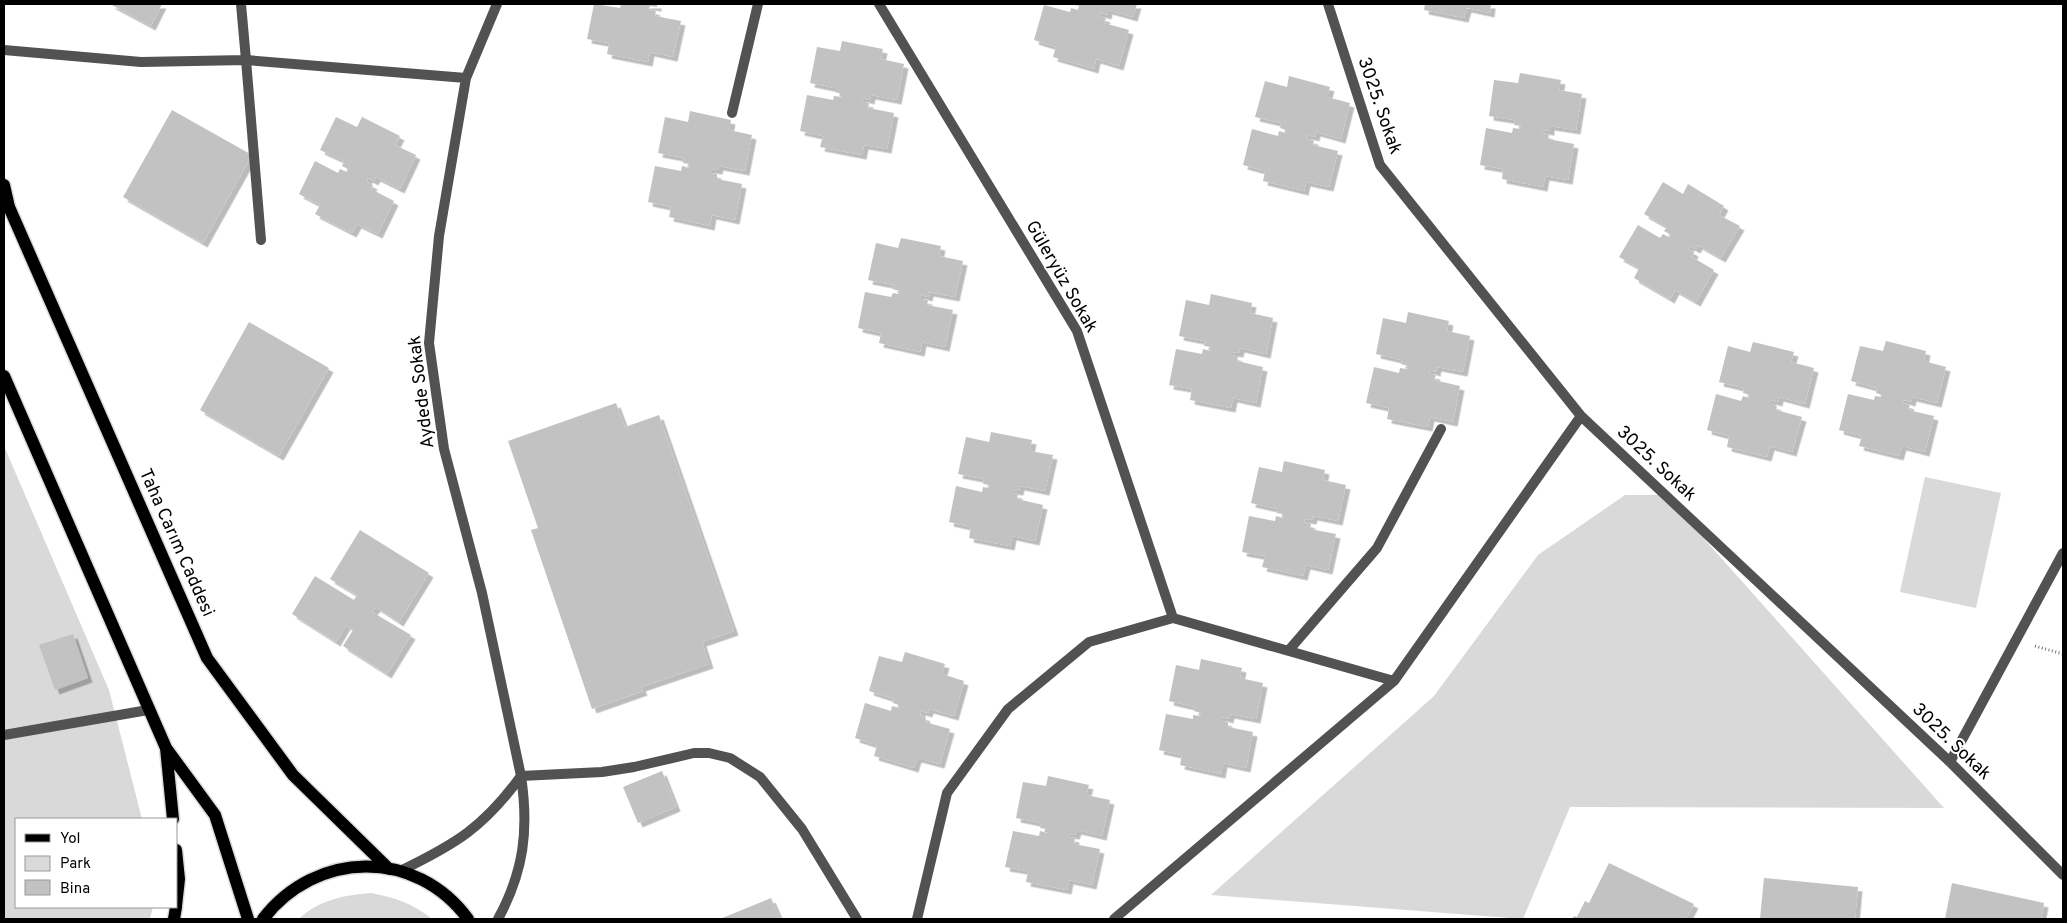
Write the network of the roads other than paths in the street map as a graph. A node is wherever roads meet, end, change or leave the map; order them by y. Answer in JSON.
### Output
{"nodes":[{"id":1,"x":241,"y":4,"type":"edge"},
{"id":2,"x":497,"y":4,"type":"edge"},
{"id":3,"x":758,"y":4,"type":"edge"},
{"id":4,"x":879,"y":4,"type":"edge"},
{"id":5,"x":1328,"y":4,"type":"edge"},
{"id":6,"x":4,"y":50,"type":"edge"},
{"id":7,"x":246,"y":60,"type":"junction"},
{"id":8,"x":466,"y":78,"type":"junction"},
{"id":9,"x":732,"y":113,"type":"dead end"},
{"id":10,"x":4,"y":186,"type":"edge"},
{"id":11,"x":261,"y":240,"type":"dead end"},
{"id":12,"x":4,"y":376,"type":"edge"},
{"id":13,"x":1581,"y":416,"type":"junction"},
{"id":14,"x":1441,"y":429,"type":"dead end"},
{"id":15,"x":2063,"y":553,"type":"edge"},
{"id":16,"x":1173,"y":618,"type":"junction"},
{"id":17,"x":1289,"y":650,"type":"junction"},
{"id":18,"x":1394,"y":681,"type":"junction"},
{"id":19,"x":148,"y":710,"type":"junction"},
{"id":20,"x":4,"y":736,"type":"edge"},
{"id":21,"x":166,"y":748,"type":"junction"},
{"id":22,"x":1950,"y":762,"type":"junction"},
{"id":23,"x":522,"y":776,"type":"junction"},
{"id":24,"x":173,"y":818,"type":"edge"},
{"id":25,"x":178,"y":869,"type":"edge"},
{"id":26,"x":394,"y":870,"type":"junction"},
{"id":27,"x":2063,"y":875,"type":"edge"},
{"id":28,"x":178,"y":888,"type":"edge"},
{"id":29,"x":248,"y":919,"type":"edge"},
{"id":30,"x":263,"y":919,"type":"edge"},
{"id":31,"x":468,"y":919,"type":"edge"},
{"id":32,"x":498,"y":919,"type":"edge"},
{"id":33,"x":857,"y":919,"type":"edge"},
{"id":34,"x":917,"y":919,"type":"edge"},
{"id":35,"x":1114,"y":919,"type":"edge"}],
"edges":[{"from":1,"to":7,"type":"street"},
{"from":2,"to":8,"type":"street","name":"Aydede Sokak"},
{"from":3,"to":9,"type":"street"},
{"from":4,"to":16,"type":"street","name":"Güleryüz Sokak"},
{"from":5,"to":13,"type":"street","name":"3025. Sokak"},
{"from":6,"to":7,"type":"street"},
{"from":7,"to":8,"type":"street"},
{"from":7,"to":11,"type":"street"},
{"from":8,"to":23,"type":"street","name":"Aydede Sokak"},
{"from":10,"to":26,"type":"main road","name":"Taha Carım Caddesi"},
{"from":12,"to":19,"type":"main road"},
{"from":13,"to":18,"type":"street"},
{"from":13,"to":22,"type":"street","name":"3025. Sokak"},
{"from":14,"to":17,"type":"street"},
{"from":15,"to":22,"type":"street"},
{"from":16,"to":17,"type":"street"},
{"from":16,"to":34,"type":"street"},
{"from":17,"to":18,"type":"street"},
{"from":18,"to":35,"type":"street"},
{"from":19,"to":20,"type":"street"},
{"from":19,"to":21,"type":"main road"},
{"from":21,"to":24,"type":"main road"},
{"from":21,"to":29,"type":"main road"},
{"from":22,"to":27,"type":"street","name":"3025. Sokak"},
{"from":23,"to":26,"type":"street"},
{"from":23,"to":32,"type":"street","name":"Aydede Sokak"},
{"from":23,"to":33,"type":"street"},
{"from":25,"to":28,"type":"main road"},
{"from":26,"to":30,"type":"main road"},
{"from":26,"to":31,"type":"main road"}]}
